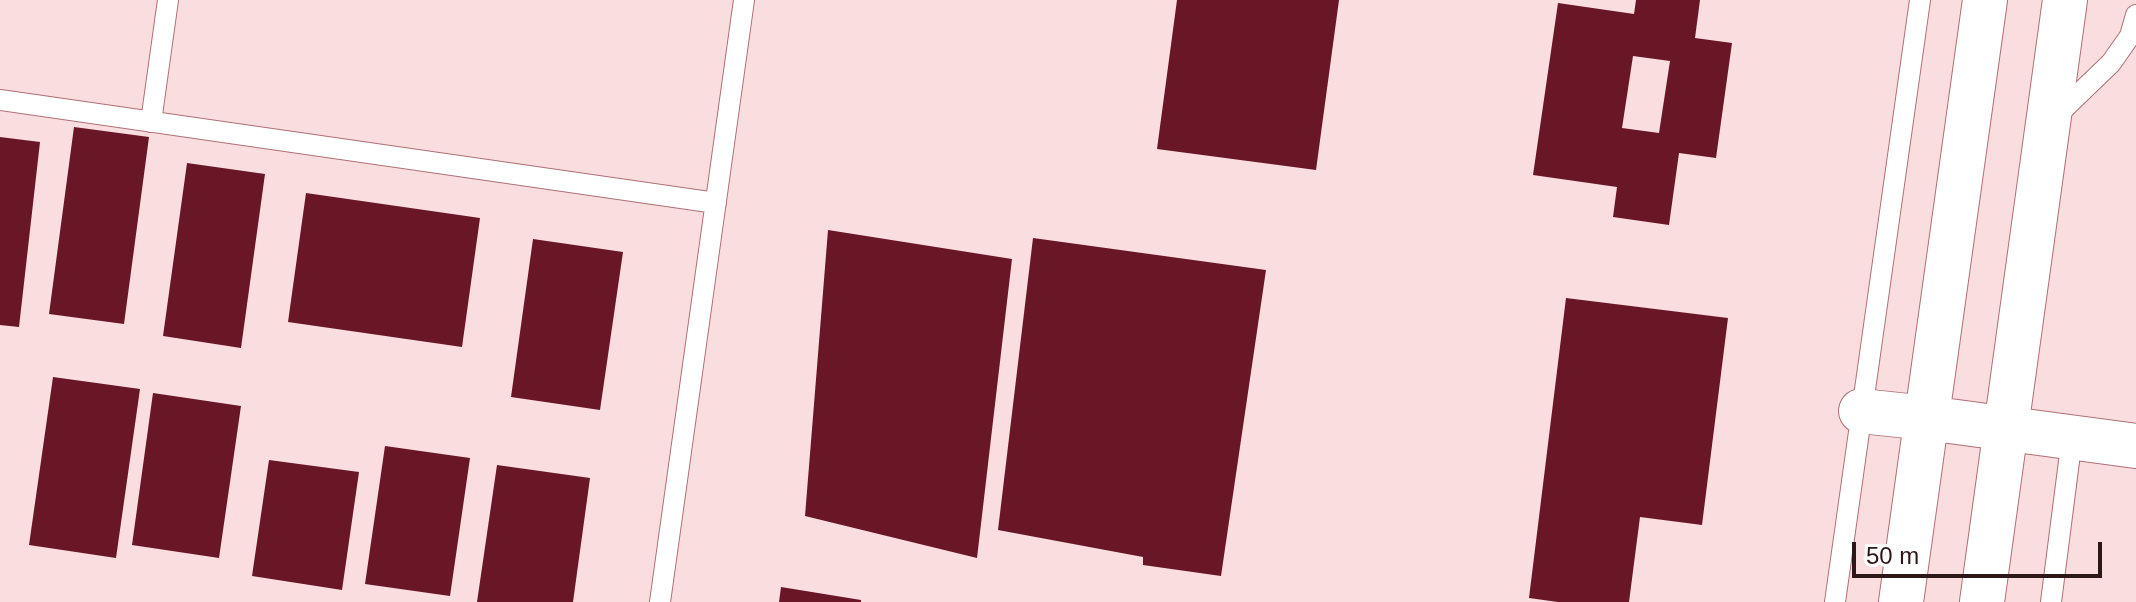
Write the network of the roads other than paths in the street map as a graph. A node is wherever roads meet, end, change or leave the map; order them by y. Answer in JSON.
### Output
{"nodes":[{"id":1,"x":168,"y":0,"type":"edge"},
{"id":2,"x":744,"y":0,"type":"edge"},
{"id":3,"x":1920,"y":0,"type":"edge"},
{"id":4,"x":1985,"y":0,"type":"edge"},
{"id":5,"x":2065,"y":0,"type":"edge"},
{"id":6,"x":2136,"y":15,"type":"edge"},
{"id":7,"x":0,"y":100,"type":"edge"},
{"id":8,"x":151,"y":122,"type":"junction"},
{"id":9,"x":2048,"y":124,"type":"junction"},
{"id":10,"x":716,"y":203,"type":"junction"},
{"id":11,"x":1861,"y":411,"type":"junction"},
{"id":12,"x":1927,"y":418,"type":"junction"},
{"id":13,"x":2005,"y":428,"type":"junction"},
{"id":14,"x":2072,"y":438,"type":"junction"},
{"id":15,"x":2136,"y":446,"type":"edge"},
{"id":16,"x":660,"y":602,"type":"edge"},
{"id":17,"x":1835,"y":602,"type":"edge"},
{"id":18,"x":1901,"y":602,"type":"edge"},
{"id":19,"x":1982,"y":602,"type":"edge"},
{"id":20,"x":2051,"y":602,"type":"edge"}],
"edges":[{"from":1,"to":8,"type":"lane"},
{"from":2,"to":10,"type":"lane"},
{"from":3,"to":11,"type":"lane"},
{"from":4,"to":12,"type":"street"},
{"from":5,"to":9,"type":"street"},
{"from":6,"to":9,"type":"lane"},
{"from":7,"to":8,"type":"lane"},
{"from":8,"to":10,"type":"lane"},
{"from":9,"to":13,"type":"street"},
{"from":10,"to":16,"type":"lane"},
{"from":11,"to":12,"type":"street"},
{"from":11,"to":17,"type":"lane"},
{"from":12,"to":13,"type":"street"},
{"from":12,"to":18,"type":"street"},
{"from":13,"to":14,"type":"street"},
{"from":13,"to":19,"type":"street"},
{"from":14,"to":15,"type":"street"},
{"from":14,"to":20,"type":"lane"}]}
